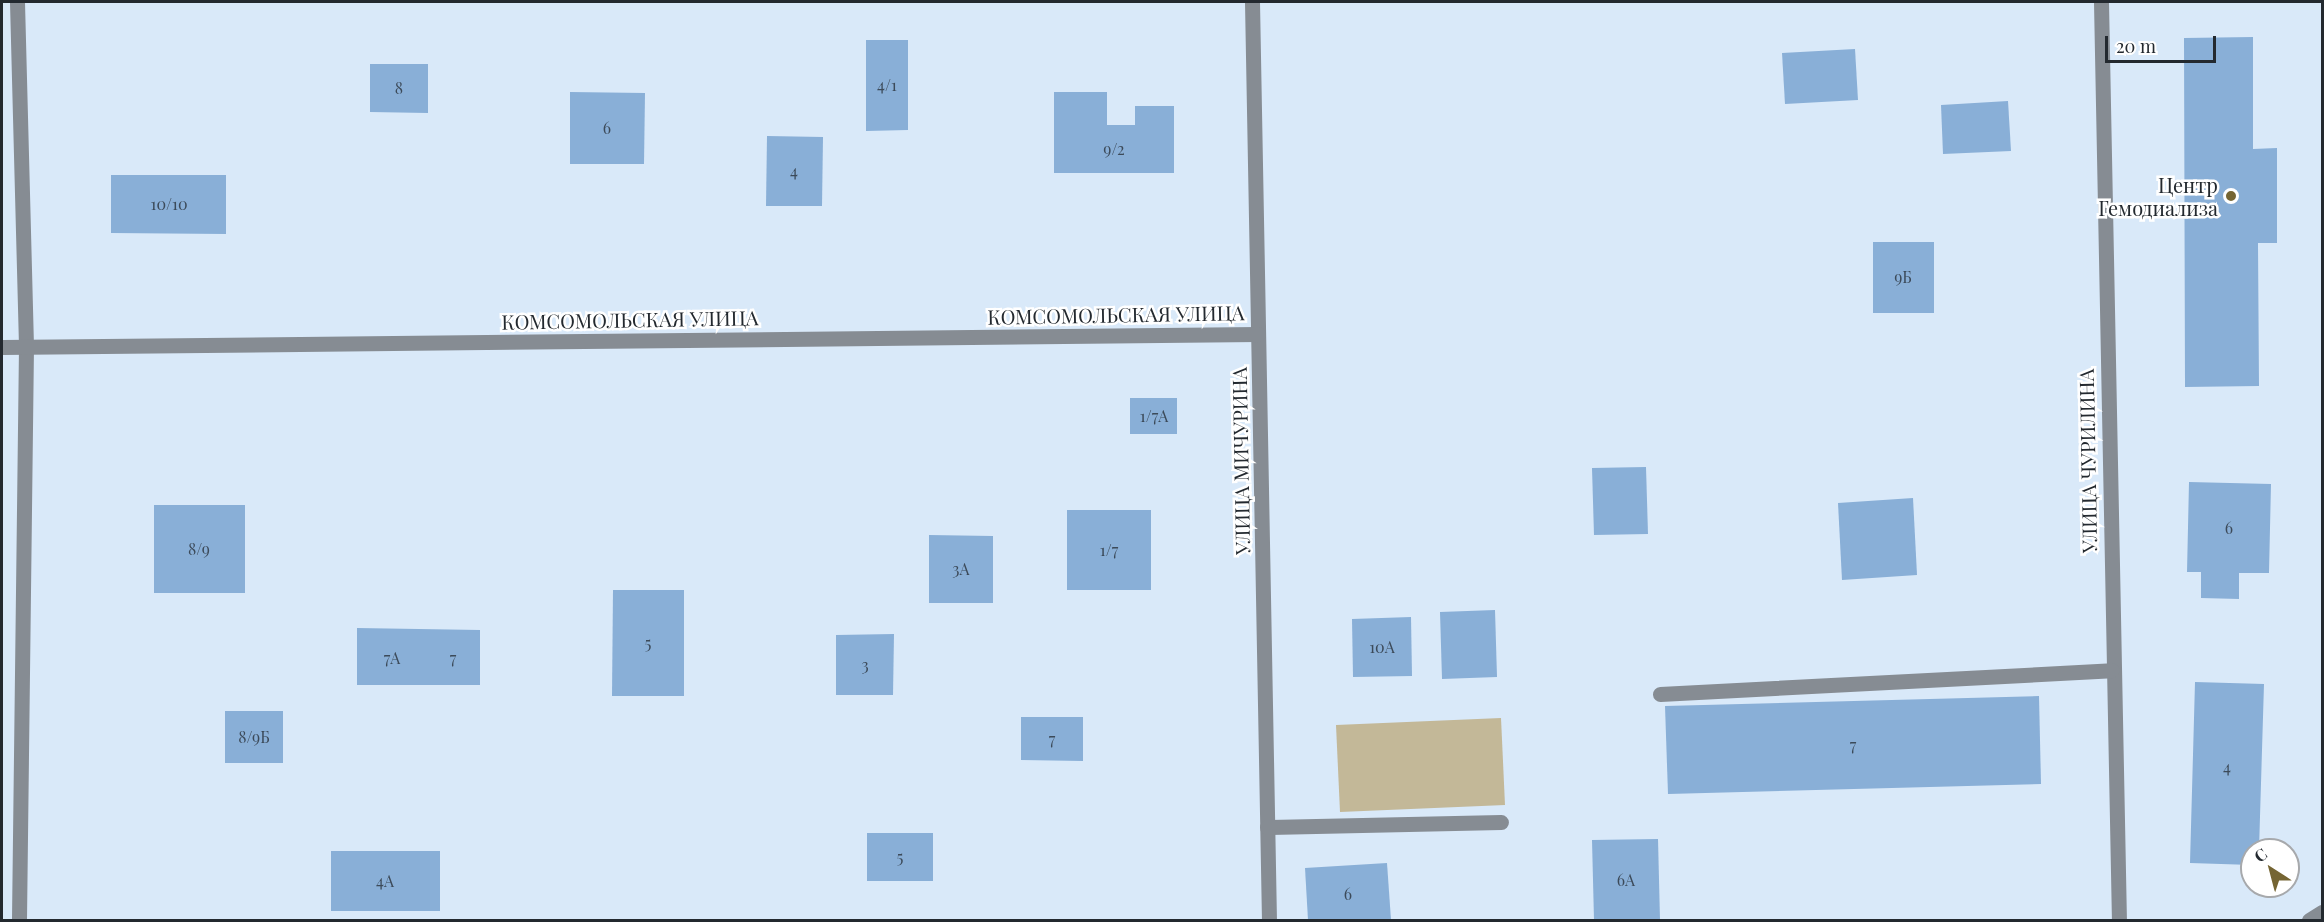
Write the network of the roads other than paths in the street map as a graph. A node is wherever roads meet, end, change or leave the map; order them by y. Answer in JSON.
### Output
{"nodes":[{"id":1,"x":17,"y":2,"type":"edge"},
{"id":2,"x":1252,"y":2,"type":"edge"},
{"id":3,"x":2101,"y":2,"type":"edge"},
{"id":4,"x":1258,"y":334,"type":"junction"},
{"id":5,"x":26,"y":346,"type":"junction"},
{"id":6,"x":2,"y":347,"type":"edge"},
{"id":7,"x":2111,"y":670,"type":"junction"},
{"id":8,"x":1660,"y":694,"type":"dead end"},
{"id":9,"x":1501,"y":822,"type":"dead end"},
{"id":10,"x":1268,"y":827,"type":"junction"},
{"id":11,"x":2322,"y":912,"type":"edge"},
{"id":12,"x":19,"y":921,"type":"edge"},
{"id":13,"x":1269,"y":921,"type":"edge"},
{"id":14,"x":2119,"y":921,"type":"edge"},
{"id":15,"x":2309,"y":921,"type":"edge"}],
"edges":[{"from":1,"to":5,"type":"street"},
{"from":2,"to":4,"type":"street","name":"УЛИЦА МИЧУРИНА"},
{"from":3,"to":7,"type":"street","name":"УЛИЦА ЧУРИЛИНА"},
{"from":4,"to":5,"type":"street","name":"КОМСОМОЛЬСКАЯ УЛИЦА"},
{"from":4,"to":10,"type":"street","name":"УЛИЦА МИЧУРИНА"},
{"from":5,"to":6,"type":"street","name":"КОМСОМОЛЬСКАЯ УЛИЦА"},
{"from":5,"to":12,"type":"street"},
{"from":7,"to":8,"type":"street"},
{"from":7,"to":14,"type":"street","name":"УЛИЦА ЧУРИЛИНА"},
{"from":9,"to":10,"type":"street"},
{"from":10,"to":13,"type":"street","name":"УЛИЦА МИЧУРИНА"},
{"from":11,"to":15,"type":"street"}]}
